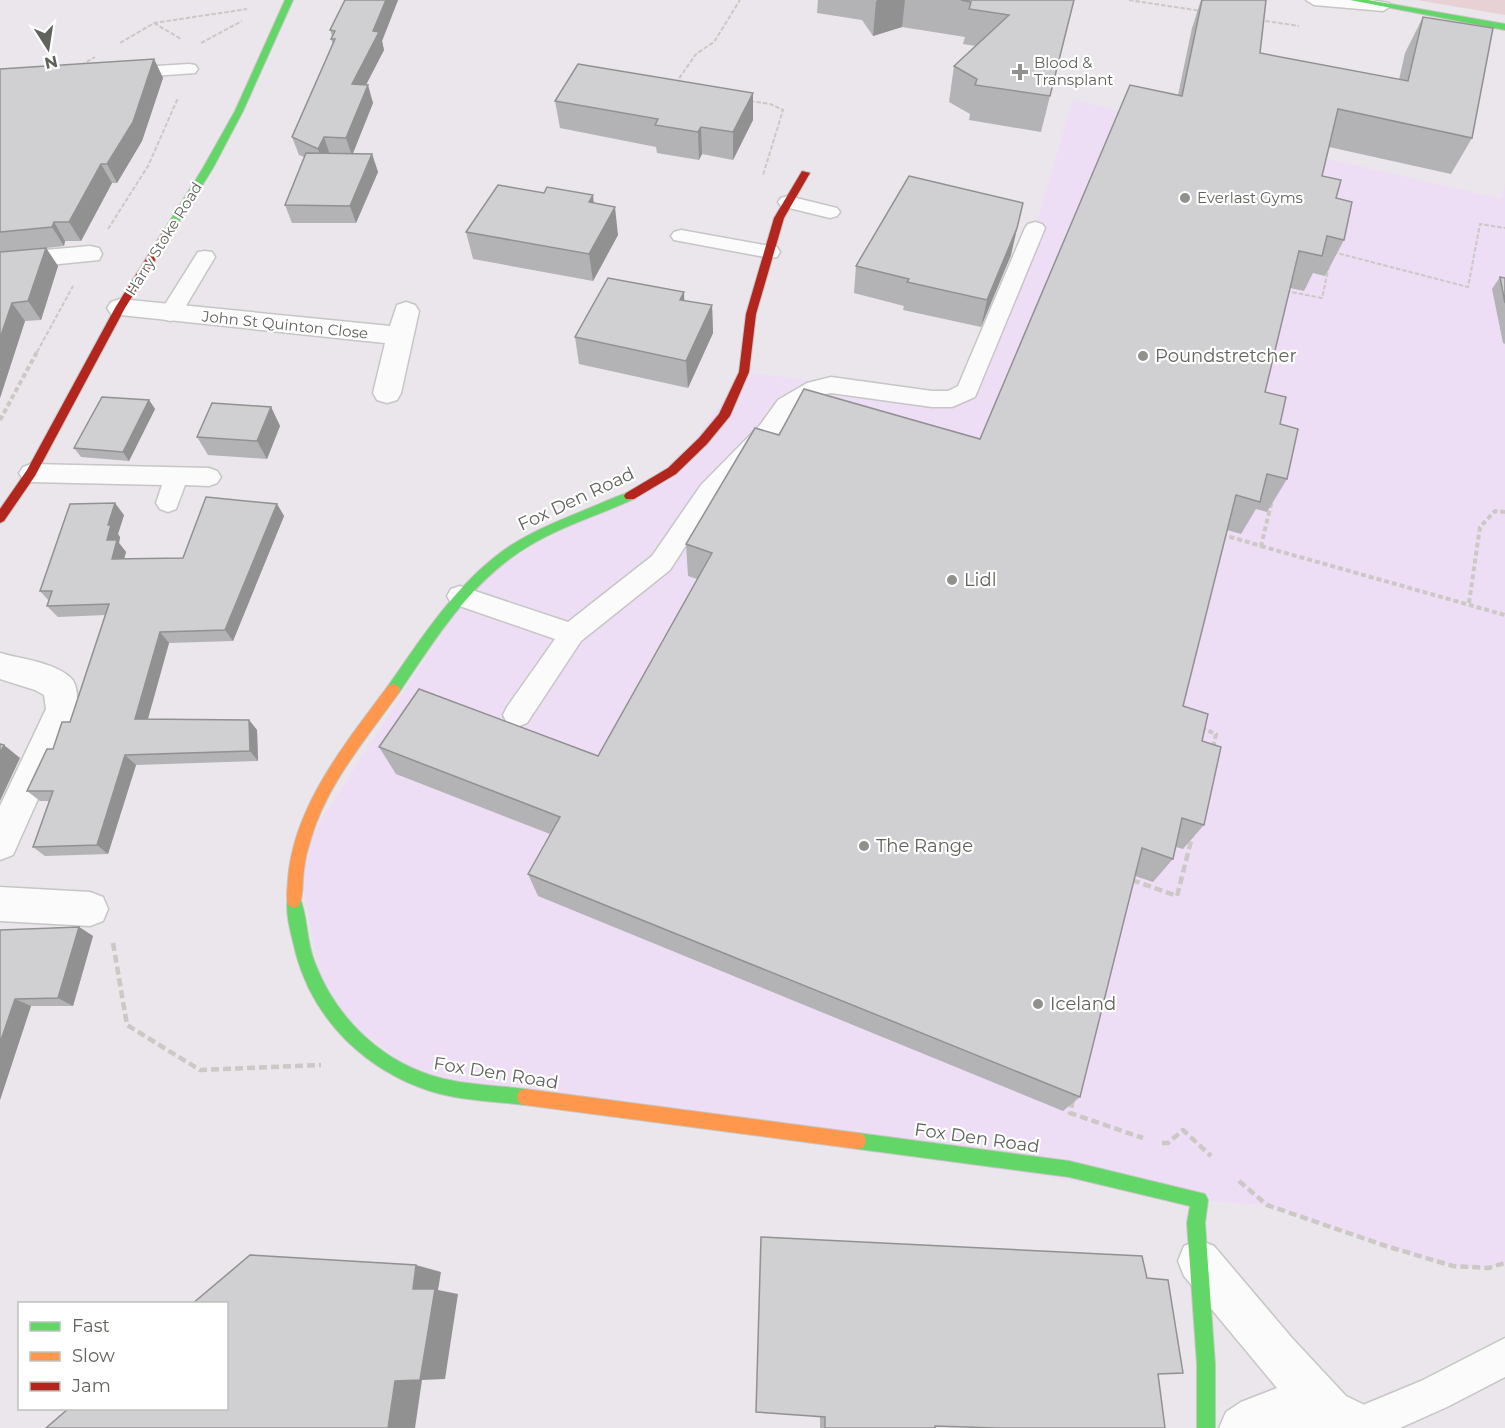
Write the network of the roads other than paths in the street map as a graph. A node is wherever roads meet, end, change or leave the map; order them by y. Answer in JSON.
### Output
{"nodes":[{"id":1,"x":289,"y":0,"type":"edge"},
{"id":2,"x":1314,"y":0,"type":"edge"},
{"id":3,"x":1354,"y":0,"type":"edge"},
{"id":4,"x":1393,"y":7,"type":"junction"},
{"id":5,"x":1505,"y":27,"type":"edge"},
{"id":6,"x":189,"y":69,"type":"road end"},
{"id":7,"x":106,"y":74,"type":"edge"},
{"id":8,"x":805,"y":173,"type":"dead end"},
{"id":9,"x":784,"y":210,"type":"junction"},
{"id":10,"x":830,"y":212,"type":"dead end"},
{"id":11,"x":1035,"y":228,"type":"dead end"},
{"id":12,"x":692,"y":239,"type":"dead end"},
{"id":13,"x":770,"y":252,"type":"junction"},
{"id":14,"x":90,"y":255,"type":"road end"},
{"id":15,"x":205,"y":257,"type":"dead end"},
{"id":16,"x":0,"y":262,"type":"edge"},
{"id":17,"x":120,"y":308,"type":"junction"},
{"id":18,"x":406,"y":311,"type":"dead end"},
{"id":19,"x":170,"y":314,"type":"junction"},
{"id":20,"x":400,"y":336,"type":"junction"},
{"id":21,"x":387,"y":393,"type":"dead end"},
{"id":22,"x":31,"y":473,"type":"junction"},
{"id":23,"x":176,"y":477,"type":"junction"},
{"id":24,"x":209,"y":477,"type":"dead end"},
{"id":25,"x":168,"y":503,"type":"dead end"},
{"id":26,"x":0,"y":518,"type":"edge"},
{"id":27,"x":460,"y":596,"type":"junction"},
{"id":28,"x":572,"y":634,"type":"junction"},
{"id":29,"x":0,"y":666,"type":"edge"},
{"id":30,"x":517,"y":715,"type":"dead end"},
{"id":31,"x":0,"y":844,"type":"edge"},
{"id":32,"x":0,"y":904,"type":"edge"},
{"id":33,"x":90,"y":909,"type":"road end"},
{"id":34,"x":1199,"y":1260,"type":"junction"},
{"id":35,"x":1505,"y":1356,"type":"edge"},
{"id":36,"x":1351,"y":1422,"type":"edge"},
{"id":37,"x":1206,"y":1428,"type":"edge"},
{"id":38,"x":1242,"y":1428,"type":"edge"}],
"edges":[{"from":1,"to":17,"type":"street","name":"Harry Stoke Road"},
{"from":2,"to":4,"type":"lane"},
{"from":3,"to":4,"type":"street"},
{"from":4,"to":5,"type":"street"},
{"from":6,"to":7,"type":"lane"},
{"from":8,"to":9,"type":"street","name":"Fox Den Road"},
{"from":9,"to":10,"type":"lane"},
{"from":9,"to":13,"type":"street","name":"Fox Den Road"},
{"from":11,"to":28,"type":"lane"},
{"from":12,"to":13,"type":"lane"},
{"from":13,"to":27,"type":"street","name":"Fox Den Road"},
{"from":14,"to":16,"type":"street"},
{"from":15,"to":19,"type":"lane","name":"John St Quinton Close"},
{"from":17,"to":19,"type":"street","name":"John St Quinton Close"},
{"from":17,"to":22,"type":"street","name":"Harry Stoke Road"},
{"from":18,"to":20,"type":"street"},
{"from":19,"to":20,"type":"street","name":"John St Quinton Close"},
{"from":20,"to":21,"type":"street"},
{"from":22,"to":23,"type":"lane"},
{"from":22,"to":26,"type":"street","name":"Harry Stoke Road"},
{"from":23,"to":24,"type":"lane"},
{"from":23,"to":25,"type":"lane"},
{"from":27,"to":28,"type":"lane"},
{"from":27,"to":34,"type":"street","name":"Fox Den Road"},
{"from":28,"to":30,"type":"lane"},
{"from":29,"to":31,"type":"street"},
{"from":32,"to":33,"type":"street"},
{"from":34,"to":36,"type":"street"},
{"from":34,"to":37,"type":"street"},
{"from":35,"to":36,"type":"lane"},
{"from":36,"to":38,"type":"street"}]}
